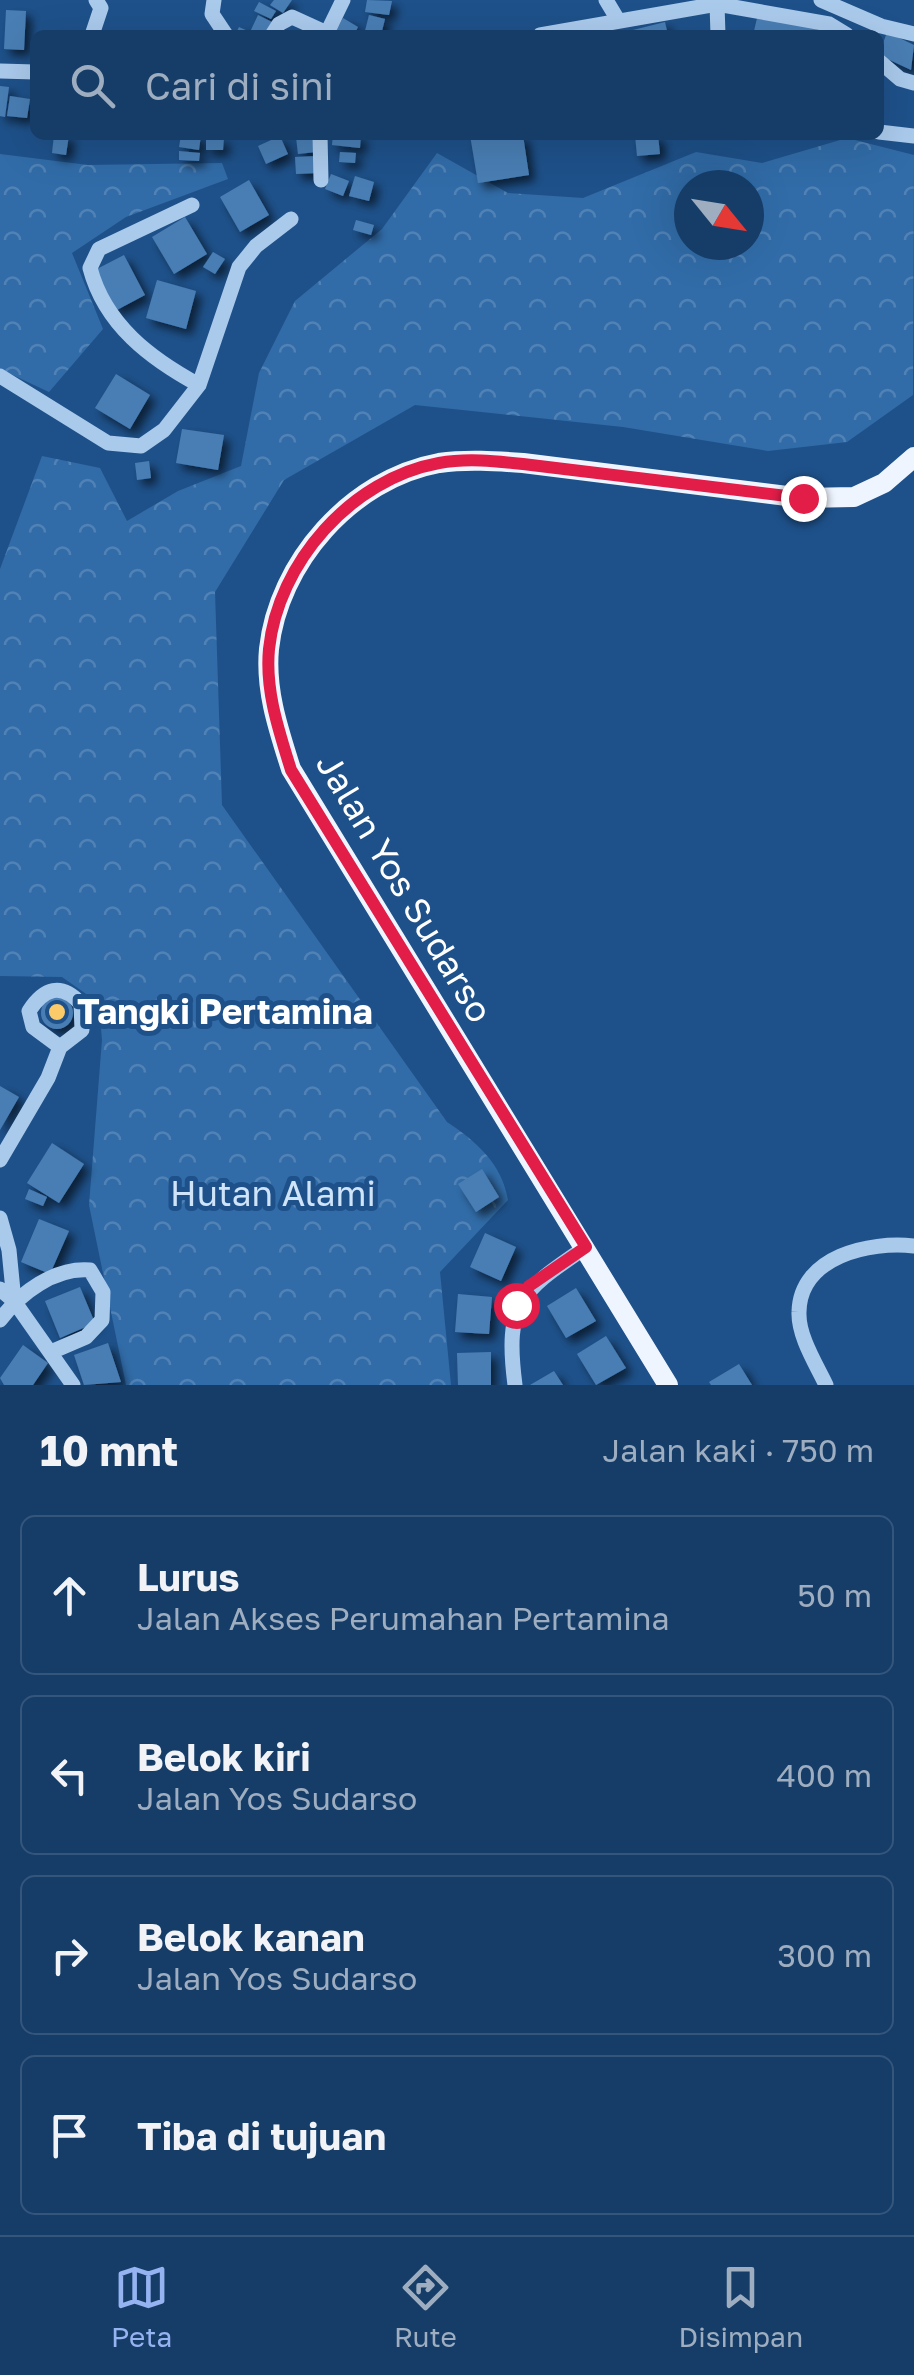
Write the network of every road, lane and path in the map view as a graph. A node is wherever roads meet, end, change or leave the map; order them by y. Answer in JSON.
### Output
{"nodes":[{"id":1,"x":96,"y":0,"type":"edge"},
{"id":2,"x":214,"y":0,"type":"edge"},
{"id":3,"x":342,"y":0,"type":"edge"},
{"id":4,"x":606,"y":0,"type":"edge"},
{"id":5,"x":821,"y":0,"type":"edge"},
{"id":6,"x":717,"y":4,"type":"junction"},
{"id":7,"x":618,"y":20,"type":"junction"},
{"id":8,"x":94,"y":30,"type":"edge"},
{"id":9,"x":223,"y":30,"type":"edge"},
{"id":10,"x":275,"y":30,"type":"edge"},
{"id":11,"x":319,"y":30,"type":"edge"},
{"id":12,"x":329,"y":30,"type":"edge"},
{"id":13,"x":566,"y":30,"type":"edge"},
{"id":14,"x":718,"y":30,"type":"edge"},
{"id":15,"x":829,"y":30,"type":"edge"},
{"id":16,"x":914,"y":34,"type":"edge"},
{"id":17,"x":884,"y":65,"type":"edge"},
{"id":18,"x":0,"y":71,"type":"edge"},
{"id":19,"x":30,"y":72,"type":"edge"},
{"id":20,"x":914,"y":83,"type":"edge"},
{"id":21,"x":884,"y":133,"type":"edge"},
{"id":22,"x":914,"y":136,"type":"edge"},
{"id":23,"x":320,"y":140,"type":"edge"},
{"id":24,"x":322,"y":180,"type":"dead end"},
{"id":25,"x":192,"y":204,"type":"dead end"},
{"id":26,"x":291,"y":219,"type":"dead end"},
{"id":27,"x":2,"y":381,"type":"edge"},
{"id":28,"x":199,"y":385,"type":"junction"},
{"id":29,"x":914,"y":457,"type":"edge"},
{"id":30,"x":60,"y":1047,"type":"dead end"},
{"id":31,"x":0,"y":1160,"type":"edge"},
{"id":32,"x":0,"y":1218,"type":"edge"},
{"id":33,"x":914,"y":1246,"type":"edge"},
{"id":34,"x":586,"y":1247,"type":"junction"},
{"id":35,"x":0,"y":1289,"type":"edge"},
{"id":36,"x":14,"y":1301,"type":"junction"},
{"id":37,"x":0,"y":1320,"type":"edge"},
{"id":38,"x":51,"y":1352,"type":"junction"},
{"id":39,"x":66,"y":1383,"type":"edge"},
{"id":40,"x":515,"y":1385,"type":"edge"},
{"id":41,"x":668,"y":1385,"type":"edge"},
{"id":42,"x":826,"y":1385,"type":"edge"}],
"edges":[{"from":1,"to":8,"type":"street"},
{"from":2,"to":9,"type":"street"},
{"from":3,"to":12,"type":"street"},
{"from":4,"to":7,"type":"street"},
{"from":5,"to":16,"type":"street"},
{"from":6,"to":7,"type":"street"},
{"from":6,"to":14,"type":"street"},
{"from":6,"to":15,"type":"street"},
{"from":7,"to":13,"type":"street"},
{"from":10,"to":11,"type":"street"},
{"from":17,"to":20,"type":"street"},
{"from":18,"to":19,"type":"street"},
{"from":21,"to":22,"type":"street"},
{"from":23,"to":24,"type":"street"},
{"from":25,"to":28,"type":"street"},
{"from":26,"to":28,"type":"street"},
{"from":27,"to":28,"type":"street"},
{"from":29,"to":34,"type":"main road","name":"Jalan Yos Sudarso"},
{"from":30,"to":31,"type":"street"},
{"from":32,"to":36,"type":"street"},
{"from":33,"to":42,"type":"street"},
{"from":34,"to":40,"type":"street"},
{"from":34,"to":41,"type":"main road","name":"Jalan Yos Sudarso"},
{"from":35,"to":36,"type":"street"},
{"from":36,"to":37,"type":"street"},
{"from":36,"to":38,"type":"street"},
{"from":36,"to":38,"type":"street"},
{"from":38,"to":39,"type":"street"}]}
